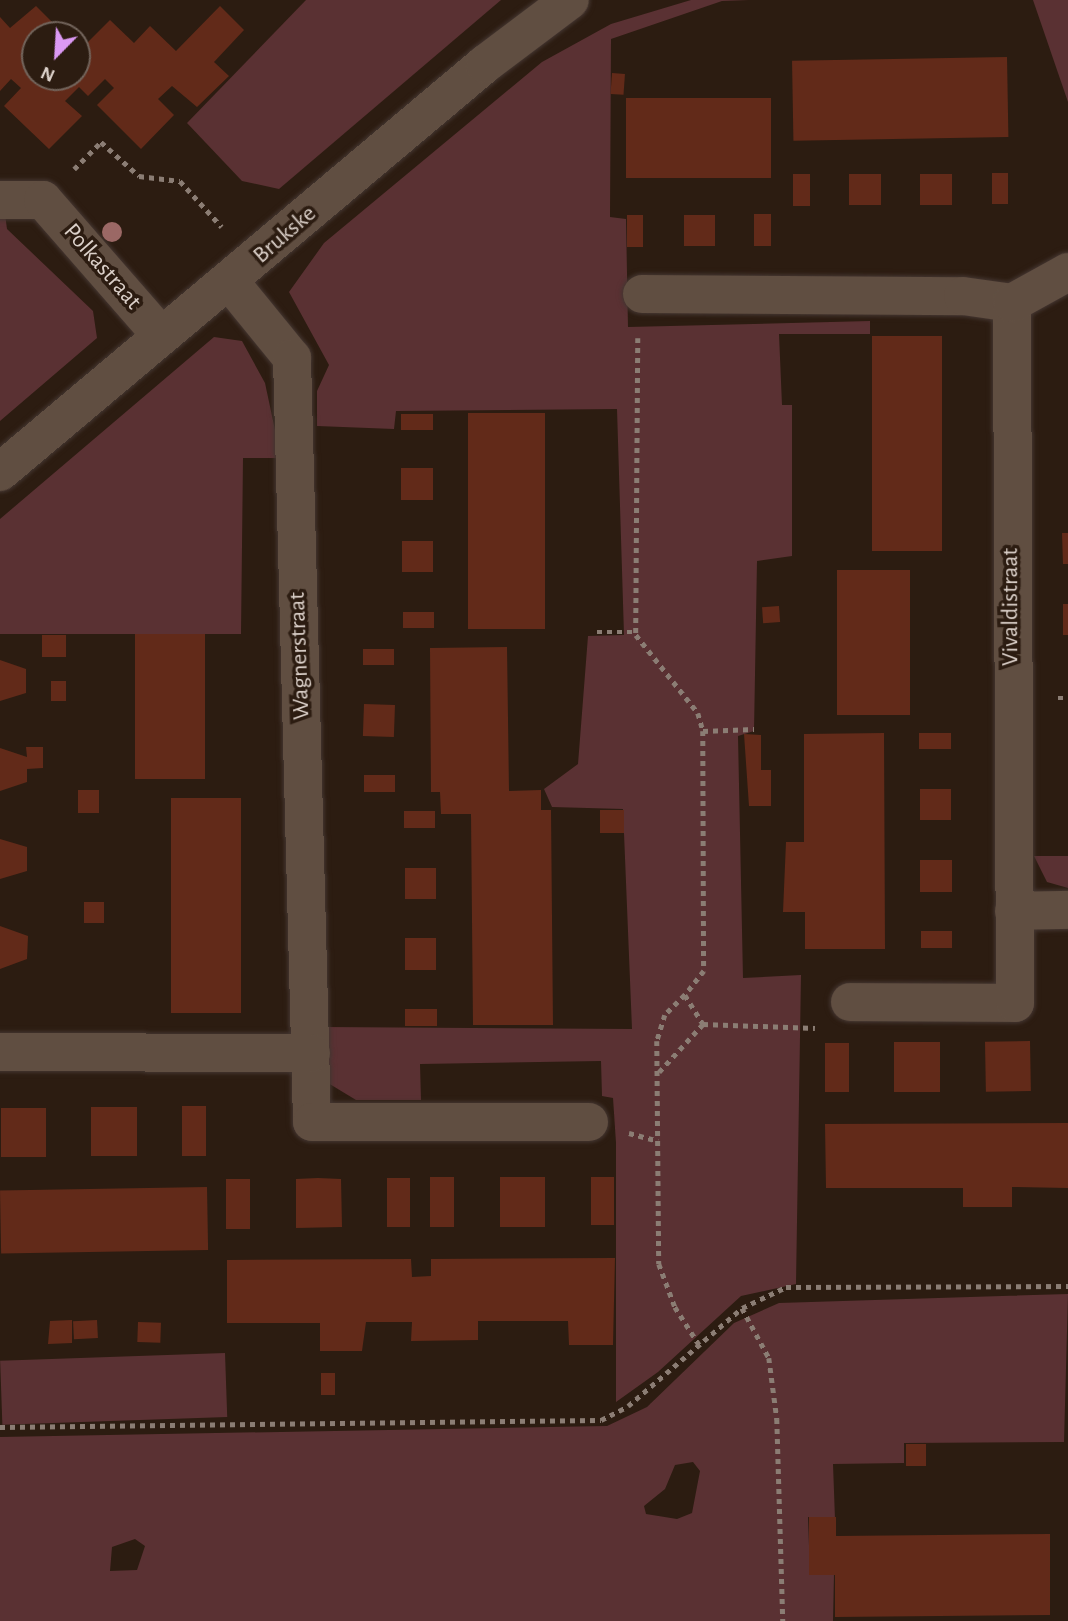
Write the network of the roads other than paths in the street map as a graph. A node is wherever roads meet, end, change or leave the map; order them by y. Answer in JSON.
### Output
{"nodes":[{"id":1,"x":570,"y":0,"type":"edge"},
{"id":2,"x":0,"y":200,"type":"edge"},
{"id":3,"x":242,"y":272,"type":"junction"},
{"id":4,"x":1068,"y":272,"type":"edge"},
{"id":5,"x":642,"y":293,"type":"road end"},
{"id":6,"x":1012,"y":303,"type":"junction"},
{"id":7,"x":160,"y":334,"type":"junction"},
{"id":8,"x":0,"y":472,"type":"edge"},
{"id":9,"x":1068,"y":910,"type":"edge"},
{"id":10,"x":1014,"y":911,"type":"junction"},
{"id":11,"x":849,"y":1002,"type":"road end"},
{"id":12,"x":0,"y":1052,"type":"edge"},
{"id":13,"x":311,"y":1052,"type":"junction"},
{"id":14,"x":589,"y":1122,"type":"dead end"}],
"edges":[{"from":1,"to":3,"type":"street","name":"Brukske"},
{"from":2,"to":7,"type":"street","name":"Polkastraat"},
{"from":3,"to":7,"type":"street","name":"Brukske"},
{"from":3,"to":13,"type":"street","name":"Wagnerstraat"},
{"from":4,"to":6,"type":"street"},
{"from":5,"to":6,"type":"street"},
{"from":6,"to":10,"type":"street","name":"Vivaldistraat"},
{"from":7,"to":8,"type":"street","name":"Brukske"},
{"from":9,"to":10,"type":"street"},
{"from":10,"to":11,"type":"street","name":"Vivaldistraat"},
{"from":12,"to":13,"type":"street"},
{"from":13,"to":14,"type":"street","name":"Wagnerstraat"}]}
